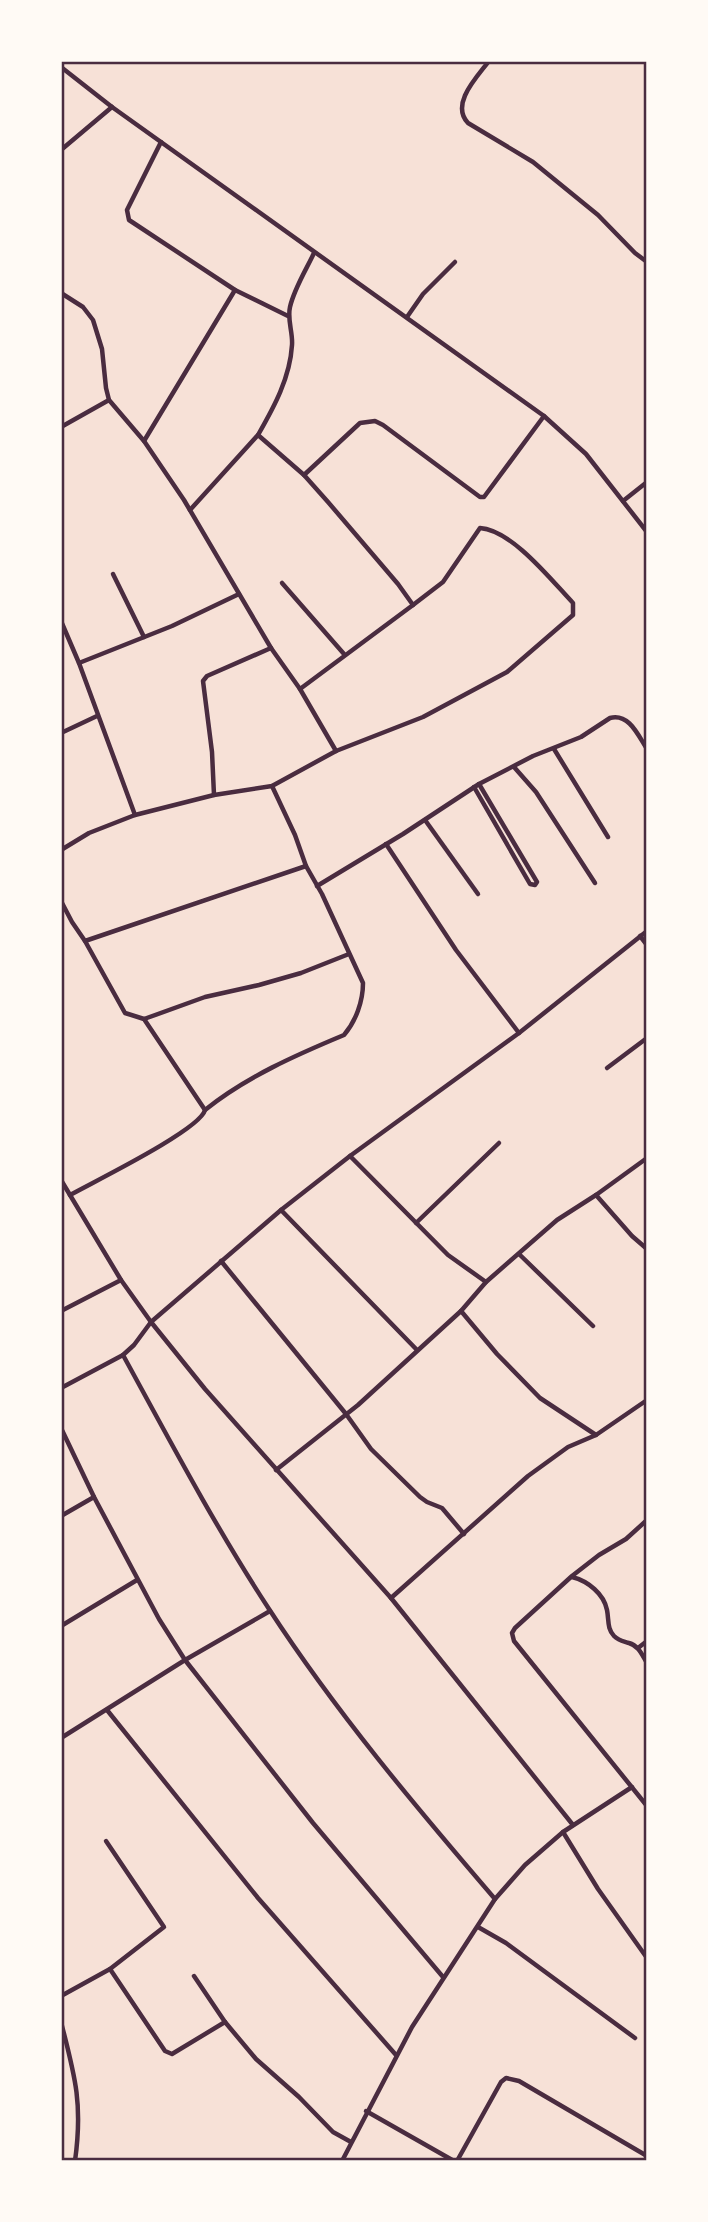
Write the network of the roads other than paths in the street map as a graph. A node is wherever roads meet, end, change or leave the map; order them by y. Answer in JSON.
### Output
{"nodes":[{"id":1,"x":489,"y":61,"type":"edge"},
{"id":2,"x":61,"y":67,"type":"edge"},
{"id":3,"x":112,"y":107,"type":"junction"},
{"id":4,"x":161,"y":142,"type":"junction"},
{"id":5,"x":61,"y":150,"type":"edge"},
{"id":6,"x":314,"y":253,"type":"junction"},
{"id":7,"x":455,"y":262,"type":"dead end"},
{"id":8,"x":647,"y":262,"type":"edge"},
{"id":9,"x":235,"y":290,"type":"junction"},
{"id":10,"x":61,"y":292,"type":"edge"},
{"id":11,"x":288,"y":316,"type":"junction"},
{"id":12,"x":407,"y":317,"type":"junction"},
{"id":13,"x":109,"y":400,"type":"junction"},
{"id":14,"x":544,"y":416,"type":"junction"},
{"id":15,"x":61,"y":427,"type":"edge"},
{"id":16,"x":258,"y":435,"type":"junction"},
{"id":17,"x":144,"y":441,"type":"junction"},
{"id":18,"x":304,"y":475,"type":"junction"},
{"id":19,"x":647,"y":482,"type":"edge"},
{"id":20,"x":623,"y":501,"type":"junction"},
{"id":21,"x":190,"y":510,"type":"junction"},
{"id":22,"x":647,"y":532,"type":"edge"},
{"id":23,"x":113,"y":574,"type":"dead end"},
{"id":24,"x":282,"y":583,"type":"dead end"},
{"id":25,"x":239,"y":594,"type":"junction"},
{"id":26,"x":413,"y":605,"type":"junction"},
{"id":27,"x":62,"y":625,"type":"edge"},
{"id":28,"x":144,"y":637,"type":"junction"},
{"id":29,"x":271,"y":648,"type":"junction"},
{"id":30,"x":344,"y":654,"type":"junction"},
{"id":31,"x":79,"y":663,"type":"junction"},
{"id":32,"x":300,"y":689,"type":"junction"},
{"id":33,"x":97,"y":716,"type":"junction"},
{"id":34,"x":61,"y":733,"type":"edge"},
{"id":35,"x":554,"y":749,"type":"junction"},
{"id":36,"x":647,"y":749,"type":"edge"},
{"id":37,"x":336,"y":751,"type":"junction"},
{"id":38,"x":514,"y":767,"type":"junction"},
{"id":39,"x":272,"y":786,"type":"junction"},
{"id":40,"x":476,"y":786,"type":"junction"},
{"id":41,"x":214,"y":795,"type":"junction"},
{"id":42,"x":135,"y":815,"type":"junction"},
{"id":43,"x":425,"y":820,"type":"junction"},
{"id":44,"x":608,"y":837,"type":"dead end"},
{"id":45,"x":386,"y":844,"type":"junction"},
{"id":46,"x":512,"y":848,"type":"junction"},
{"id":47,"x":61,"y":850,"type":"edge"},
{"id":48,"x":306,"y":866,"type":"junction"},
{"id":49,"x":595,"y":883,"type":"dead end"},
{"id":50,"x":317,"y":886,"type":"junction"},
{"id":51,"x":478,"y":894,"type":"dead end"},
{"id":52,"x":61,"y":901,"type":"edge"},
{"id":53,"x":647,"y":931,"type":"edge"},
{"id":54,"x":640,"y":936,"type":"junction"},
{"id":55,"x":85,"y":941,"type":"junction"},
{"id":56,"x":647,"y":945,"type":"edge"},
{"id":57,"x":349,"y":954,"type":"junction"},
{"id":58,"x":144,"y":1019,"type":"junction"},
{"id":59,"x":519,"y":1033,"type":"junction"},
{"id":60,"x":647,"y":1038,"type":"edge"},
{"id":61,"x":607,"y":1068,"type":"dead end"},
{"id":62,"x":205,"y":1110,"type":"junction"},
{"id":63,"x":499,"y":1143,"type":"dead end"},
{"id":64,"x":350,"y":1156,"type":"junction"},
{"id":65,"x":647,"y":1158,"type":"edge"},
{"id":66,"x":61,"y":1180,"type":"edge"},
{"id":67,"x":71,"y":1195,"type":"junction"},
{"id":68,"x":596,"y":1195,"type":"junction"},
{"id":69,"x":281,"y":1210,"type":"junction"},
{"id":70,"x":416,"y":1223,"type":"junction"},
{"id":71,"x":647,"y":1248,"type":"edge"},
{"id":72,"x":519,"y":1254,"type":"junction"},
{"id":73,"x":221,"y":1261,"type":"junction"},
{"id":74,"x":121,"y":1280,"type":"junction"},
{"id":75,"x":486,"y":1282,"type":"junction"},
{"id":76,"x":61,"y":1311,"type":"edge"},
{"id":77,"x":461,"y":1311,"type":"junction"},
{"id":78,"x":151,"y":1322,"type":"junction"},
{"id":79,"x":593,"y":1326,"type":"dead end"},
{"id":80,"x":418,"y":1350,"type":"junction"},
{"id":81,"x":123,"y":1355,"type":"junction"},
{"id":82,"x":61,"y":1388,"type":"edge"},
{"id":83,"x":647,"y":1400,"type":"edge"},
{"id":84,"x":346,"y":1414,"type":"junction"},
{"id":85,"x":61,"y":1428,"type":"edge"},
{"id":86,"x":596,"y":1435,"type":"junction"},
{"id":87,"x":276,"y":1470,"type":"junction"},
{"id":88,"x":94,"y":1497,"type":"junction"},
{"id":89,"x":61,"y":1516,"type":"edge"},
{"id":90,"x":647,"y":1520,"type":"edge"},
{"id":91,"x":464,"y":1534,"type":"junction"},
{"id":92,"x":572,"y":1576,"type":"junction"},
{"id":93,"x":137,"y":1580,"type":"junction"},
{"id":94,"x":391,"y":1598,"type":"junction"},
{"id":95,"x":270,"y":1611,"type":"junction"},
{"id":96,"x":61,"y":1626,"type":"edge"},
{"id":97,"x":647,"y":1641,"type":"edge"},
{"id":98,"x":638,"y":1648,"type":"junction"},
{"id":99,"x":185,"y":1660,"type":"junction"},
{"id":100,"x":647,"y":1663,"type":"edge"},
{"id":101,"x":107,"y":1710,"type":"junction"},
{"id":102,"x":61,"y":1738,"type":"edge"},
{"id":103,"x":632,"y":1787,"type":"junction"},
{"id":104,"x":647,"y":1807,"type":"edge"},
{"id":105,"x":573,"y":1825,"type":"junction"},
{"id":106,"x":563,"y":1832,"type":"junction"},
{"id":107,"x":106,"y":1841,"type":"dead end"},
{"id":108,"x":495,"y":1899,"type":"junction"},
{"id":109,"x":478,"y":1927,"type":"junction"},
{"id":110,"x":647,"y":1958,"type":"edge"},
{"id":111,"x":110,"y":1969,"type":"junction"},
{"id":112,"x":194,"y":1976,"type":"dead end"},
{"id":113,"x":443,"y":1977,"type":"junction"},
{"id":114,"x":61,"y":1996,"type":"edge"},
{"id":115,"x":61,"y":2022,"type":"edge"},
{"id":116,"x":225,"y":2022,"type":"junction"},
{"id":117,"x":635,"y":2038,"type":"dead end"},
{"id":118,"x":396,"y":2055,"type":"junction"},
{"id":119,"x":366,"y":2110,"type":"junction"},
{"id":120,"x":351,"y":2142,"type":"junction"},
{"id":121,"x":647,"y":2156,"type":"edge"},
{"id":122,"x":75,"y":2161,"type":"edge"},
{"id":123,"x":342,"y":2161,"type":"edge"},
{"id":124,"x":455,"y":2161,"type":"edge"}],
"edges":[{"from":1,"to":8,"type":"street"},
{"from":2,"to":3,"type":"street"},
{"from":3,"to":4,"type":"street"},
{"from":3,"to":5,"type":"street"},
{"from":4,"to":6,"type":"street"},
{"from":4,"to":9,"type":"street"},
{"from":6,"to":11,"type":"street"},
{"from":6,"to":12,"type":"street"},
{"from":7,"to":12,"type":"street"},
{"from":9,"to":11,"type":"street"},
{"from":9,"to":17,"type":"street"},
{"from":10,"to":13,"type":"street"},
{"from":11,"to":16,"type":"street"},
{"from":12,"to":14,"type":"street"},
{"from":13,"to":15,"type":"street"},
{"from":13,"to":17,"type":"street"},
{"from":14,"to":18,"type":"street"},
{"from":14,"to":20,"type":"street"},
{"from":16,"to":18,"type":"street"},
{"from":16,"to":21,"type":"street"},
{"from":17,"to":21,"type":"street"},
{"from":18,"to":26,"type":"street"},
{"from":19,"to":20,"type":"street"},
{"from":20,"to":22,"type":"street"},
{"from":21,"to":25,"type":"street"},
{"from":23,"to":28,"type":"street"},
{"from":24,"to":30,"type":"street"},
{"from":25,"to":28,"type":"street"},
{"from":25,"to":29,"type":"street"},
{"from":26,"to":30,"type":"street"},
{"from":26,"to":37,"type":"street"},
{"from":27,"to":31,"type":"street"},
{"from":28,"to":31,"type":"street"},
{"from":29,"to":32,"type":"street"},
{"from":29,"to":41,"type":"street"},
{"from":30,"to":32,"type":"street"},
{"from":31,"to":33,"type":"street"},
{"from":32,"to":37,"type":"street"},
{"from":33,"to":34,"type":"street"},
{"from":33,"to":42,"type":"street"},
{"from":35,"to":36,"type":"street"},
{"from":35,"to":38,"type":"street"},
{"from":35,"to":44,"type":"street"},
{"from":37,"to":39,"type":"street"},
{"from":38,"to":40,"type":"street"},
{"from":38,"to":49,"type":"street"},
{"from":39,"to":41,"type":"street"},
{"from":39,"to":48,"type":"street"},
{"from":40,"to":43,"type":"street"},
{"from":40,"to":46,"type":"street"},
{"from":41,"to":42,"type":"street"},
{"from":42,"to":47,"type":"street"},
{"from":43,"to":45,"type":"street"},
{"from":43,"to":51,"type":"street"},
{"from":45,"to":50,"type":"street"},
{"from":45,"to":59,"type":"street"},
{"from":46,"to":46,"type":"street"},
{"from":48,"to":50,"type":"street"},
{"from":48,"to":55,"type":"street"},
{"from":50,"to":57,"type":"street"},
{"from":52,"to":55,"type":"street"},
{"from":53,"to":54,"type":"street"},
{"from":54,"to":56,"type":"street"},
{"from":54,"to":59,"type":"street"},
{"from":55,"to":58,"type":"street"},
{"from":57,"to":58,"type":"street"},
{"from":57,"to":62,"type":"street"},
{"from":58,"to":62,"type":"street"},
{"from":59,"to":64,"type":"street"},
{"from":60,"to":61,"type":"street"},
{"from":62,"to":67,"type":"street"},
{"from":63,"to":70,"type":"street"},
{"from":64,"to":69,"type":"street"},
{"from":64,"to":70,"type":"street"},
{"from":65,"to":68,"type":"street"},
{"from":66,"to":67,"type":"street"},
{"from":67,"to":74,"type":"street"},
{"from":68,"to":71,"type":"street"},
{"from":68,"to":72,"type":"street"},
{"from":69,"to":73,"type":"street"},
{"from":69,"to":80,"type":"street"},
{"from":70,"to":75,"type":"street"},
{"from":72,"to":75,"type":"street"},
{"from":72,"to":79,"type":"street"},
{"from":73,"to":78,"type":"street"},
{"from":73,"to":84,"type":"street"},
{"from":74,"to":76,"type":"street"},
{"from":74,"to":78,"type":"street"},
{"from":75,"to":77,"type":"street"},
{"from":77,"to":80,"type":"street"},
{"from":77,"to":86,"type":"street"},
{"from":78,"to":81,"type":"street"},
{"from":78,"to":87,"type":"street"},
{"from":80,"to":84,"type":"street"},
{"from":81,"to":82,"type":"street"},
{"from":81,"to":95,"type":"street"},
{"from":83,"to":86,"type":"street"},
{"from":84,"to":87,"type":"street"},
{"from":84,"to":91,"type":"street"},
{"from":85,"to":88,"type":"street"},
{"from":86,"to":91,"type":"street"},
{"from":87,"to":94,"type":"street"},
{"from":88,"to":89,"type":"street"},
{"from":88,"to":93,"type":"street"},
{"from":90,"to":92,"type":"street"},
{"from":91,"to":94,"type":"street"},
{"from":92,"to":98,"type":"street"},
{"from":92,"to":103,"type":"street"},
{"from":93,"to":96,"type":"street"},
{"from":93,"to":99,"type":"street"},
{"from":94,"to":105,"type":"street"},
{"from":95,"to":99,"type":"street"},
{"from":95,"to":108,"type":"street"},
{"from":97,"to":98,"type":"street"},
{"from":98,"to":100,"type":"street"},
{"from":99,"to":101,"type":"street"},
{"from":99,"to":113,"type":"street"},
{"from":101,"to":102,"type":"street"},
{"from":101,"to":118,"type":"street"},
{"from":103,"to":104,"type":"street"},
{"from":103,"to":105,"type":"street"},
{"from":105,"to":106,"type":"street"},
{"from":106,"to":108,"type":"street"},
{"from":106,"to":110,"type":"street"},
{"from":107,"to":111,"type":"street"},
{"from":108,"to":109,"type":"street"},
{"from":109,"to":113,"type":"street"},
{"from":109,"to":117,"type":"street"},
{"from":111,"to":114,"type":"street"},
{"from":111,"to":116,"type":"street"},
{"from":112,"to":116,"type":"street"},
{"from":113,"to":118,"type":"street"},
{"from":115,"to":122,"type":"street"},
{"from":116,"to":120,"type":"street"},
{"from":118,"to":119,"type":"street"},
{"from":119,"to":120,"type":"street"},
{"from":119,"to":124,"type":"street"},
{"from":120,"to":123,"type":"street"},
{"from":121,"to":124,"type":"street"}]}
